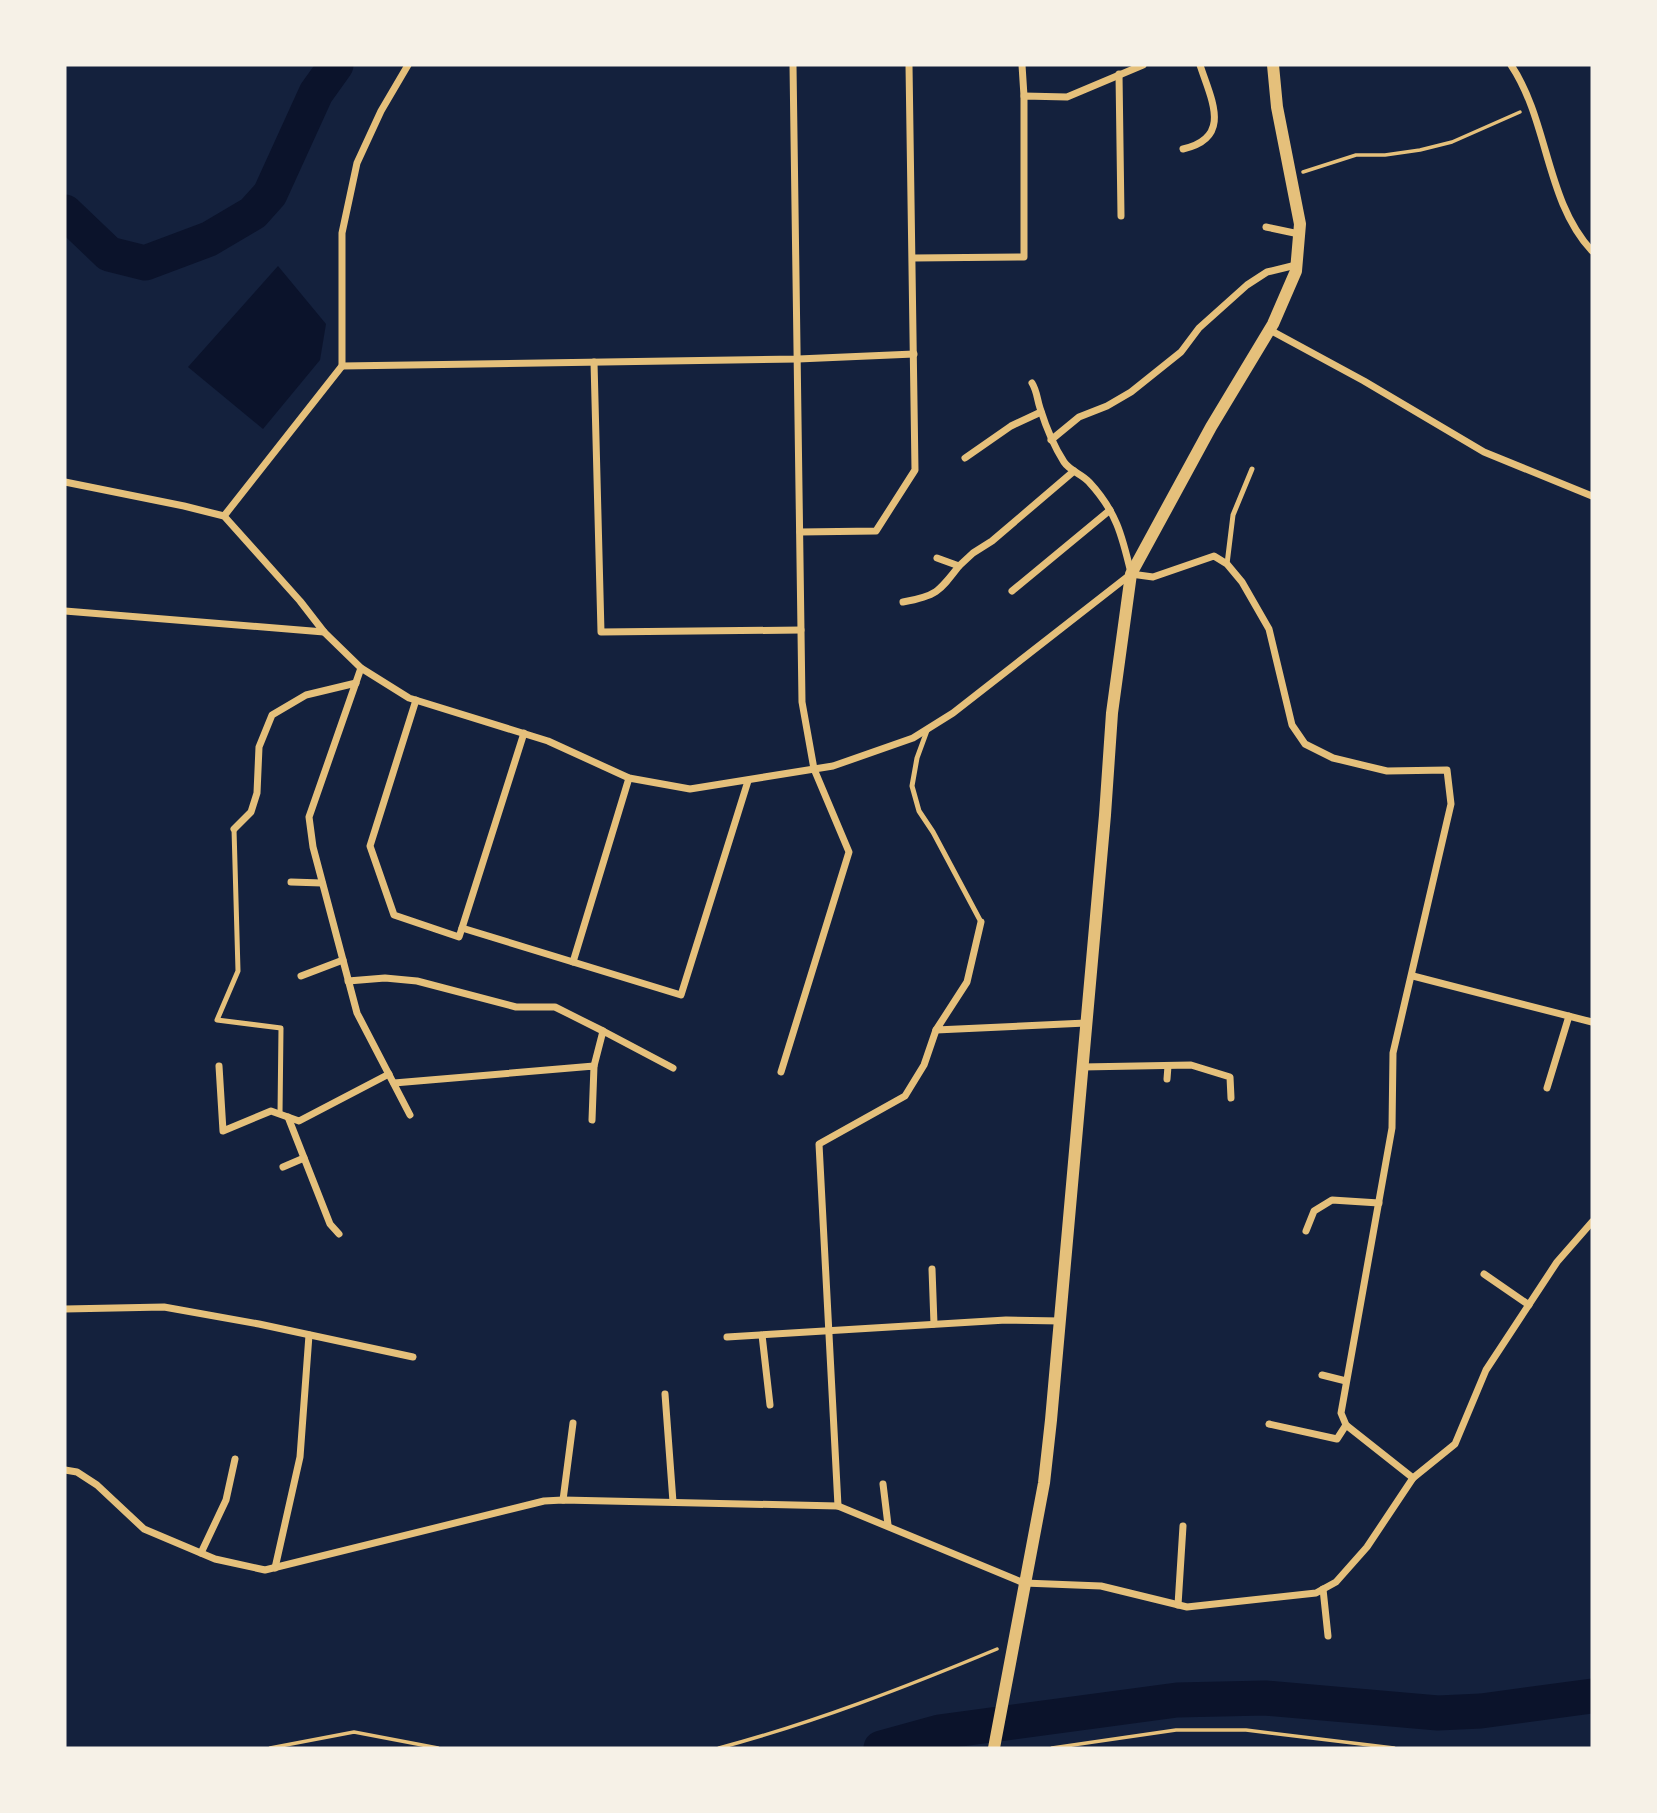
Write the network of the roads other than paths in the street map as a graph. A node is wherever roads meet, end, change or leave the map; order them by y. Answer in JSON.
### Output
{"nodes":[{"id":1,"x":408,"y":65,"type":"edge"},
{"id":2,"x":793,"y":65,"type":"edge"},
{"id":3,"x":909,"y":65,"type":"edge"},
{"id":4,"x":1021,"y":65,"type":"edge"},
{"id":5,"x":1143,"y":65,"type":"edge"},
{"id":6,"x":1200,"y":65,"type":"edge"},
{"id":7,"x":1273,"y":65,"type":"edge"},
{"id":8,"x":1511,"y":65,"type":"edge"},
{"id":9,"x":1119,"y":74,"type":"junction"},
{"id":10,"x":1024,"y":96,"type":"junction"},
{"id":11,"x":1183,"y":149,"type":"dead end"},
{"id":12,"x":1121,"y":216,"type":"dead end"},
{"id":13,"x":1266,"y":227,"type":"dead end"},
{"id":14,"x":1299,"y":234,"type":"junction"},
{"id":15,"x":1592,"y":251,"type":"edge"},
{"id":16,"x":914,"y":258,"type":"junction"},
{"id":17,"x":1296,"y":265,"type":"junction"},
{"id":18,"x":1270,"y":330,"type":"junction"},
{"id":19,"x":914,"y":354,"type":"junction"},
{"id":20,"x":798,"y":359,"type":"junction"},
{"id":21,"x":594,"y":362,"type":"junction"},
{"id":22,"x":342,"y":366,"type":"junction"},
{"id":23,"x":1032,"y":383,"type":"dead end"},
{"id":24,"x":1041,"y":412,"type":"junction"},
{"id":25,"x":1051,"y":440,"type":"junction"},
{"id":26,"x":965,"y":458,"type":"dead end"},
{"id":27,"x":1252,"y":469,"type":"dead end"},
{"id":28,"x":1074,"y":471,"type":"junction"},
{"id":29,"x":65,"y":482,"type":"edge"},
{"id":30,"x":1592,"y":496,"type":"edge"},
{"id":31,"x":1110,"y":510,"type":"junction"},
{"id":32,"x":223,"y":516,"type":"junction"},
{"id":33,"x":800,"y":532,"type":"junction"},
{"id":34,"x":937,"y":558,"type":"dead end"},
{"id":35,"x":1227,"y":564,"type":"junction"},
{"id":36,"x":960,"y":566,"type":"junction"},
{"id":37,"x":1131,"y":574,"type":"junction"},
{"id":38,"x":1012,"y":591,"type":"dead end"},
{"id":39,"x":903,"y":602,"type":"dead end"},
{"id":40,"x":65,"y":611,"type":"edge"},
{"id":41,"x":802,"y":630,"type":"junction"},
{"id":42,"x":324,"y":632,"type":"junction"},
{"id":43,"x":361,"y":668,"type":"junction"},
{"id":44,"x":356,"y":683,"type":"junction"},
{"id":45,"x":416,"y":700,"type":"junction"},
{"id":46,"x":928,"y":728,"type":"junction"},
{"id":47,"x":524,"y":733,"type":"junction"},
{"id":48,"x":814,"y":769,"type":"junction"},
{"id":49,"x":629,"y":778,"type":"junction"},
{"id":50,"x":748,"y":781,"type":"junction"},
{"id":51,"x":234,"y":829,"type":"joint"},
{"id":52,"x":291,"y":882,"type":"dead end"},
{"id":53,"x":322,"y":883,"type":"junction"},
{"id":54,"x":981,"y":922,"type":"joint"},
{"id":55,"x":463,"y":928,"type":"junction"},
{"id":56,"x":343,"y":960,"type":"junction"},
{"id":57,"x":573,"y":962,"type":"junction"},
{"id":58,"x":301,"y":976,"type":"dead end"},
{"id":59,"x":1413,"y":976,"type":"junction"},
{"id":60,"x":348,"y":981,"type":"junction"},
{"id":61,"x":1569,"y":1016,"type":"junction"},
{"id":62,"x":1592,"y":1022,"type":"edge"},
{"id":63,"x":1086,"y":1023,"type":"junction"},
{"id":64,"x":936,"y":1030,"type":"junction"},
{"id":65,"x":603,"y":1031,"type":"junction"},
{"id":66,"x":219,"y":1066,"type":"dead end"},
{"id":67,"x":594,"y":1066,"type":"junction"},
{"id":68,"x":1168,"y":1066,"type":"junction"},
{"id":69,"x":1082,"y":1067,"type":"junction"},
{"id":70,"x":673,"y":1068,"type":"dead end"},
{"id":71,"x":781,"y":1072,"type":"dead end"},
{"id":72,"x":389,"y":1074,"type":"junction"},
{"id":73,"x":1167,"y":1079,"type":"dead end"},
{"id":74,"x":394,"y":1083,"type":"junction"},
{"id":75,"x":1547,"y":1088,"type":"dead end"},
{"id":76,"x":1231,"y":1098,"type":"dead end"},
{"id":77,"x":410,"y":1115,"type":"dead end"},
{"id":78,"x":284,"y":1116,"type":"junction"},
{"id":79,"x":592,"y":1120,"type":"dead end"},
{"id":80,"x":304,"y":1158,"type":"junction"},
{"id":81,"x":284,"y":1167,"type":"dead end"},
{"id":82,"x":1378,"y":1203,"type":"junction"},
{"id":83,"x":1592,"y":1222,"type":"edge"},
{"id":84,"x":1306,"y":1231,"type":"dead end"},
{"id":85,"x":339,"y":1234,"type":"dead end"},
{"id":86,"x":932,"y":1269,"type":"dead end"},
{"id":87,"x":1484,"y":1274,"type":"dead end"},
{"id":88,"x":1528,"y":1305,"type":"junction"},
{"id":89,"x":65,"y":1309,"type":"edge"},
{"id":90,"x":1061,"y":1321,"type":"junction"},
{"id":91,"x":934,"y":1324,"type":"junction"},
{"id":92,"x":829,"y":1331,"type":"junction"},
{"id":93,"x":309,"y":1335,"type":"junction"},
{"id":94,"x":762,"y":1335,"type":"junction"},
{"id":95,"x":727,"y":1337,"type":"dead end"},
{"id":96,"x":413,"y":1357,"type":"dead end"},
{"id":97,"x":1322,"y":1375,"type":"dead end"},
{"id":98,"x":1346,"y":1381,"type":"junction"},
{"id":99,"x":664,"y":1394,"type":"dead end"},
{"id":100,"x":770,"y":1405,"type":"dead end"},
{"id":101,"x":573,"y":1423,"type":"dead end"},
{"id":102,"x":1269,"y":1424,"type":"dead end"},
{"id":103,"x":1346,"y":1425,"type":"junction"},
{"id":104,"x":235,"y":1459,"type":"dead end"},
{"id":105,"x":65,"y":1470,"type":"edge"},
{"id":106,"x":1413,"y":1478,"type":"junction"},
{"id":107,"x":883,"y":1483,"type":"dead end"},
{"id":108,"x":563,"y":1500,"type":"junction"},
{"id":109,"x":673,"y":1502,"type":"junction"},
{"id":110,"x":838,"y":1506,"type":"junction"},
{"id":111,"x":888,"y":1525,"type":"junction"},
{"id":112,"x":1183,"y":1526,"type":"dead end"},
{"id":113,"x":201,"y":1553,"type":"junction"},
{"id":114,"x":275,"y":1568,"type":"junction"},
{"id":115,"x":1024,"y":1583,"type":"junction"},
{"id":116,"x":1323,"y":1589,"type":"junction"},
{"id":117,"x":1178,"y":1605,"type":"junction"},
{"id":118,"x":1328,"y":1636,"type":"dead end"},
{"id":119,"x":994,"y":1747,"type":"edge"}],
"edges":[{"from":1,"to":22,"type":"street"},
{"from":2,"to":20,"type":"street"},
{"from":3,"to":16,"type":"street"},
{"from":4,"to":10,"type":"street"},
{"from":5,"to":9,"type":"street"},
{"from":6,"to":11,"type":"street"},
{"from":7,"to":14,"type":"street"},
{"from":8,"to":15,"type":"street"},
{"from":9,"to":10,"type":"street"},
{"from":9,"to":12,"type":"street"},
{"from":10,"to":16,"type":"street"},
{"from":13,"to":14,"type":"street"},
{"from":14,"to":17,"type":"street"},
{"from":16,"to":19,"type":"street"},
{"from":17,"to":18,"type":"street"},
{"from":17,"to":25,"type":"street"},
{"from":18,"to":30,"type":"street"},
{"from":18,"to":37,"type":"street"},
{"from":19,"to":20,"type":"street"},
{"from":19,"to":33,"type":"street"},
{"from":20,"to":21,"type":"street"},
{"from":20,"to":33,"type":"street"},
{"from":21,"to":22,"type":"street"},
{"from":21,"to":41,"type":"street"},
{"from":22,"to":32,"type":"street"},
{"from":23,"to":24,"type":"street"},
{"from":24,"to":25,"type":"street"},
{"from":24,"to":26,"type":"street"},
{"from":25,"to":28,"type":"street"},
{"from":27,"to":35,"type":"lane"},
{"from":28,"to":31,"type":"street"},
{"from":28,"to":36,"type":"street"},
{"from":29,"to":32,"type":"street"},
{"from":31,"to":37,"type":"street"},
{"from":31,"to":38,"type":"street"},
{"from":32,"to":42,"type":"street"},
{"from":33,"to":41,"type":"street"},
{"from":34,"to":36,"type":"street"},
{"from":35,"to":37,"type":"street"},
{"from":35,"to":59,"type":"street"},
{"from":36,"to":39,"type":"street"},
{"from":37,"to":46,"type":"street"},
{"from":37,"to":63,"type":"street"},
{"from":40,"to":42,"type":"street"},
{"from":41,"to":48,"type":"street"},
{"from":42,"to":43,"type":"street"},
{"from":43,"to":44,"type":"street"},
{"from":43,"to":45,"type":"street"},
{"from":44,"to":51,"type":"street"},
{"from":44,"to":53,"type":"street"},
{"from":45,"to":47,"type":"street"},
{"from":45,"to":55,"type":"street"},
{"from":46,"to":48,"type":"street"},
{"from":46,"to":54,"type":"lane"},
{"from":47,"to":49,"type":"street"},
{"from":47,"to":55,"type":"street"},
{"from":48,"to":50,"type":"street"},
{"from":48,"to":71,"type":"street"},
{"from":49,"to":50,"type":"street"},
{"from":49,"to":57,"type":"street"},
{"from":50,"to":57,"type":"street"},
{"from":51,"to":78,"type":"lane"},
{"from":52,"to":53,"type":"street"},
{"from":53,"to":56,"type":"street"},
{"from":54,"to":64,"type":"street"},
{"from":55,"to":57,"type":"street"},
{"from":56,"to":58,"type":"street"},
{"from":56,"to":60,"type":"street"},
{"from":59,"to":61,"type":"street"},
{"from":59,"to":82,"type":"street"},
{"from":60,"to":65,"type":"street"},
{"from":60,"to":72,"type":"street"},
{"from":61,"to":62,"type":"street"},
{"from":61,"to":75,"type":"street"},
{"from":63,"to":64,"type":"street"},
{"from":63,"to":69,"type":"street"},
{"from":64,"to":92,"type":"street"},
{"from":65,"to":67,"type":"street"},
{"from":65,"to":70,"type":"street"},
{"from":66,"to":78,"type":"street"},
{"from":67,"to":74,"type":"street"},
{"from":67,"to":79,"type":"street"},
{"from":68,"to":69,"type":"street"},
{"from":68,"to":73,"type":"street"},
{"from":68,"to":76,"type":"street"},
{"from":69,"to":90,"type":"street"},
{"from":72,"to":74,"type":"street"},
{"from":72,"to":78,"type":"street"},
{"from":74,"to":77,"type":"street"},
{"from":78,"to":80,"type":"street"},
{"from":80,"to":81,"type":"street"},
{"from":80,"to":85,"type":"street"},
{"from":82,"to":84,"type":"street"},
{"from":82,"to":98,"type":"street"},
{"from":83,"to":88,"type":"street"},
{"from":86,"to":91,"type":"street"},
{"from":87,"to":88,"type":"street"},
{"from":88,"to":106,"type":"street"},
{"from":89,"to":93,"type":"street"},
{"from":90,"to":91,"type":"street"},
{"from":90,"to":115,"type":"street"},
{"from":91,"to":92,"type":"street"},
{"from":92,"to":94,"type":"street"},
{"from":92,"to":110,"type":"street"},
{"from":93,"to":96,"type":"street"},
{"from":93,"to":114,"type":"street"},
{"from":94,"to":95,"type":"street"},
{"from":94,"to":100,"type":"street"},
{"from":97,"to":98,"type":"street"},
{"from":98,"to":103,"type":"street"},
{"from":99,"to":109,"type":"street"},
{"from":101,"to":108,"type":"street"},
{"from":102,"to":103,"type":"street"},
{"from":103,"to":106,"type":"street"},
{"from":104,"to":113,"type":"street"},
{"from":105,"to":113,"type":"street"},
{"from":106,"to":116,"type":"street"},
{"from":107,"to":111,"type":"street"},
{"from":108,"to":109,"type":"street"},
{"from":108,"to":114,"type":"street"},
{"from":109,"to":110,"type":"street"},
{"from":110,"to":111,"type":"street"},
{"from":111,"to":115,"type":"street"},
{"from":112,"to":117,"type":"street"},
{"from":113,"to":114,"type":"street"},
{"from":115,"to":117,"type":"street"},
{"from":115,"to":119,"type":"street"},
{"from":116,"to":117,"type":"street"},
{"from":116,"to":118,"type":"street"}]}
